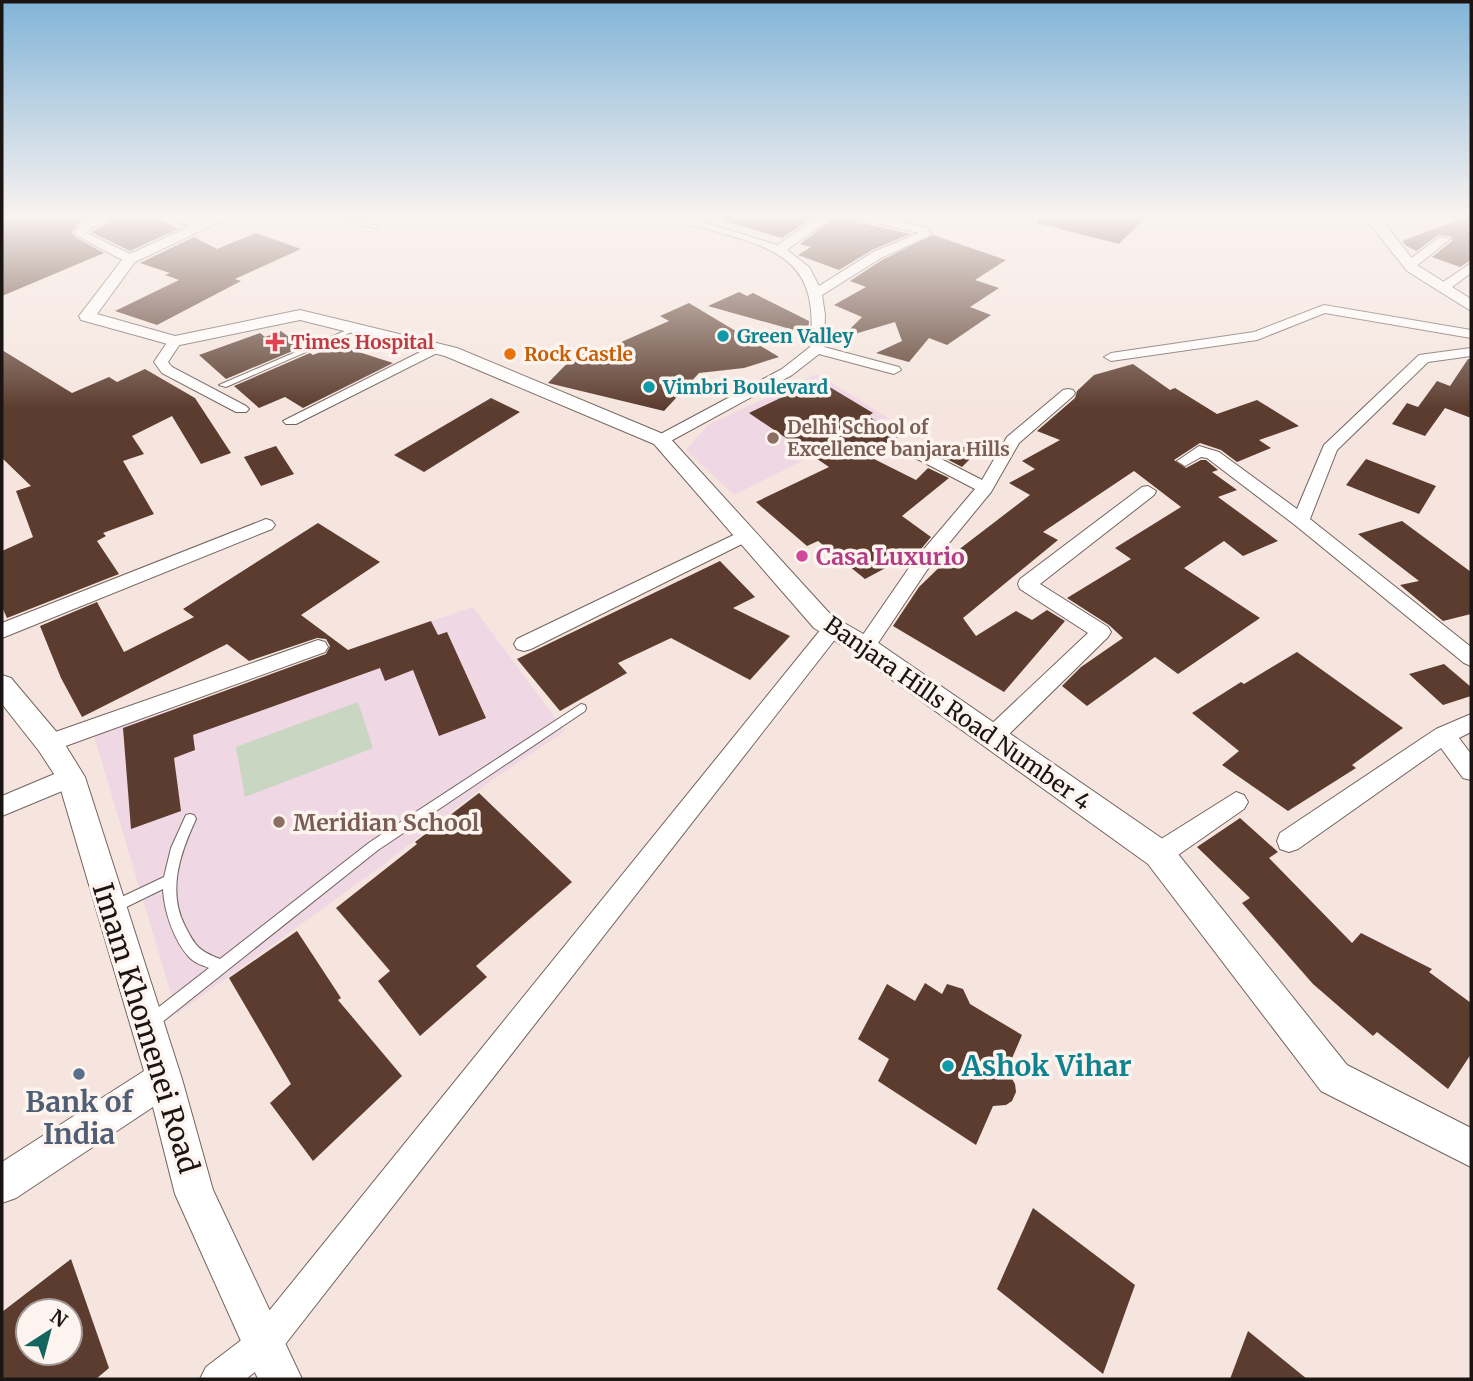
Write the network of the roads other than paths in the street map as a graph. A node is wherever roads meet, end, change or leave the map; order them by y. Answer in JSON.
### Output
{"nodes":[{"id":1,"x":115,"y":279,"type":"edge"},
{"id":2,"x":811,"y":279,"type":"edge"},
{"id":3,"x":838,"y":279,"type":"edge"},
{"id":4,"x":1432,"y":279,"type":"edge"},
{"id":5,"x":1454,"y":279,"type":"edge"},
{"id":6,"x":1444,"y":287,"type":"junction"},
{"id":7,"x":814,"y":294,"type":"junction"},
{"id":8,"x":1471,"y":306,"type":"edge"},
{"id":9,"x":354,"y":329,"type":"junction"},
{"id":10,"x":1471,"y":334,"type":"edge"},
{"id":11,"x":175,"y":341,"type":"junction"},
{"id":12,"x":436,"y":348,"type":"junction"},
{"id":13,"x":817,"y":349,"type":"junction"},
{"id":14,"x":1471,"y":352,"type":"edge"},
{"id":15,"x":1111,"y":356,"type":"dead end"},
{"id":16,"x":894,"y":370,"type":"dead end"},
{"id":17,"x":223,"y":385,"type":"dead end"},
{"id":18,"x":1068,"y":393,"type":"dead end"},
{"id":19,"x":240,"y":409,"type":"dead end"},
{"id":20,"x":291,"y":421,"type":"dead end"},
{"id":21,"x":661,"y":440,"type":"junction"},
{"id":22,"x":906,"y":447,"type":"dead end"},
{"id":23,"x":1185,"y":461,"type":"dead end"},
{"id":24,"x":985,"y":488,"type":"junction"},
{"id":25,"x":1148,"y":491,"type":"dead end"},
{"id":26,"x":1301,"y":521,"type":"junction"},
{"id":27,"x":266,"y":525,"type":"dead end"},
{"id":28,"x":744,"y":536,"type":"junction"},
{"id":29,"x":833,"y":628,"type":"junction"},
{"id":30,"x":2,"y":631,"type":"edge"},
{"id":31,"x":524,"y":644,"type":"dead end"},
{"id":32,"x":318,"y":647,"type":"dead end"},
{"id":33,"x":865,"y":647,"type":"junction"},
{"id":34,"x":1471,"y":658,"type":"edge"},
{"id":35,"x":5,"y":695,"type":"edge"},
{"id":36,"x":581,"y":708,"type":"dead end"},
{"id":37,"x":1471,"y":723,"type":"edge"},
{"id":38,"x":1444,"y":735,"type":"junction"},
{"id":39,"x":992,"y":737,"type":"junction"},
{"id":40,"x":50,"y":743,"type":"junction"},
{"id":41,"x":1471,"y":771,"type":"edge"},
{"id":42,"x":71,"y":777,"type":"junction"},
{"id":43,"x":1236,"y":802,"type":"dead end"},
{"id":44,"x":2,"y":806,"type":"edge"},
{"id":45,"x":190,"y":819,"type":"dead end"},
{"id":46,"x":1289,"y":841,"type":"dead end"},
{"id":47,"x":1159,"y":854,"type":"junction"},
{"id":48,"x":168,"y":880,"type":"junction"},
{"id":49,"x":111,"y":909,"type":"junction"},
{"id":50,"x":221,"y":966,"type":"junction"},
{"id":51,"x":146,"y":1026,"type":"junction"},
{"id":52,"x":164,"y":1079,"type":"junction"},
{"id":53,"x":1471,"y":1148,"type":"edge"},
{"id":54,"x":2,"y":1184,"type":"edge"},
{"id":55,"x":264,"y":1344,"type":"junction"},
{"id":56,"x":218,"y":1379,"type":"edge"},
{"id":57,"x":281,"y":1379,"type":"edge"}],
"edges":[{"from":1,"to":11,"type":"street","name":"Banjara Hills Road Number 4"},
{"from":2,"to":7,"type":"street"},
{"from":3,"to":7,"type":"street"},
{"from":4,"to":6,"type":"street"},
{"from":5,"to":6,"type":"street"},
{"from":6,"to":8,"type":"street"},
{"from":7,"to":13,"type":"street"},
{"from":9,"to":11,"type":"street","name":"Banjara Hills Road Number 4"},
{"from":9,"to":12,"type":"street","name":"Banjara Hills Road Number 4"},
{"from":9,"to":17,"type":"lane"},
{"from":10,"to":15,"type":"street"},
{"from":11,"to":19,"type":"street"},
{"from":12,"to":20,"type":"street"},
{"from":12,"to":21,"type":"street","name":"Banjara Hills Road Number 4"},
{"from":13,"to":16,"type":"street"},
{"from":13,"to":21,"type":"street"},
{"from":14,"to":26,"type":"street"},
{"from":18,"to":24,"type":"street"},
{"from":21,"to":28,"type":"street","name":"Banjara Hills Road Number 4"},
{"from":22,"to":24,"type":"street"},
{"from":23,"to":26,"type":"street"},
{"from":24,"to":33,"type":"street"},
{"from":25,"to":39,"type":"street"},
{"from":26,"to":34,"type":"street"},
{"from":27,"to":30,"type":"street"},
{"from":28,"to":29,"type":"street","name":"Banjara Hills Road Number 4"},
{"from":28,"to":31,"type":"street"},
{"from":29,"to":33,"type":"street","name":"Banjara Hills Road Number 4"},
{"from":29,"to":55,"type":"street"},
{"from":32,"to":40,"type":"street"},
{"from":33,"to":39,"type":"street","name":"Banjara Hills Road Number 4"},
{"from":35,"to":40,"type":"street","name":"Imam Khomenei Road"},
{"from":36,"to":50,"type":"lane"},
{"from":37,"to":38,"type":"street"},
{"from":38,"to":41,"type":"street"},
{"from":38,"to":46,"type":"street"},
{"from":39,"to":47,"type":"street","name":"Banjara Hills Road Number 4"},
{"from":40,"to":42,"type":"street","name":"Imam Khomenei Road"},
{"from":42,"to":44,"type":"street"},
{"from":42,"to":49,"type":"street","name":"Imam Khomenei Road"},
{"from":43,"to":47,"type":"street"},
{"from":45,"to":48,"type":"lane"},
{"from":47,"to":53,"type":"street","name":"Banjara Hills Road Number 4"},
{"from":48,"to":49,"type":"lane"},
{"from":48,"to":50,"type":"lane"},
{"from":49,"to":51,"type":"street","name":"Imam Khomenei Road"},
{"from":50,"to":51,"type":"lane"},
{"from":51,"to":52,"type":"street","name":"Imam Khomenei Road"},
{"from":52,"to":54,"type":"street"},
{"from":52,"to":55,"type":"street","name":"Imam Khomenei Road"},
{"from":55,"to":56,"type":"street"},
{"from":55,"to":57,"type":"street","name":"Imam Khomenei Road"}]}
